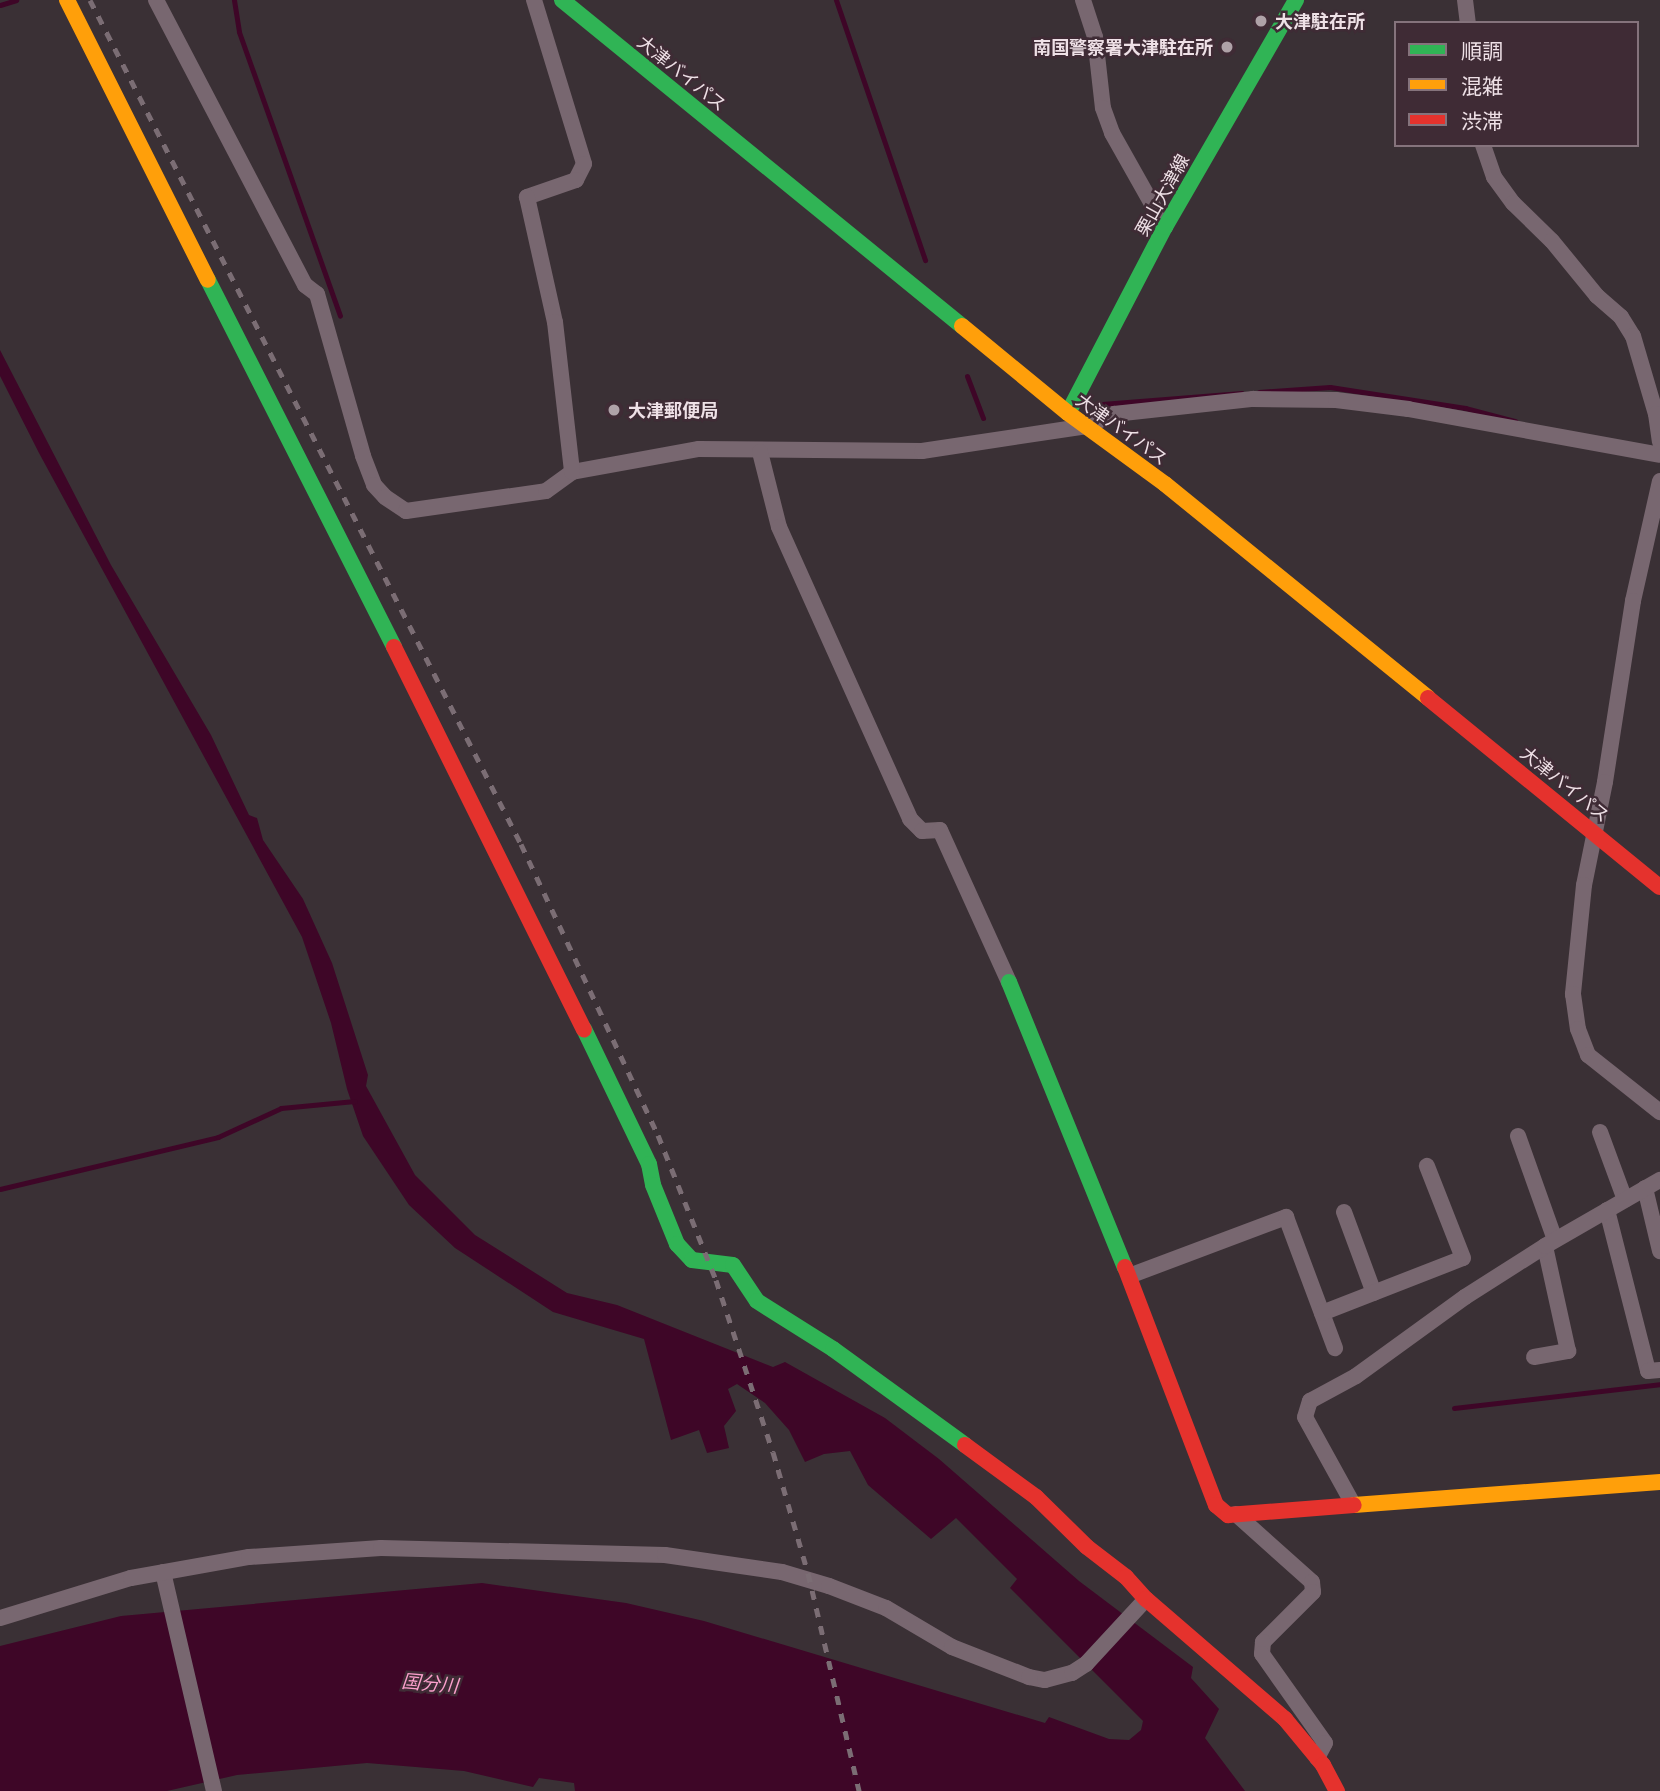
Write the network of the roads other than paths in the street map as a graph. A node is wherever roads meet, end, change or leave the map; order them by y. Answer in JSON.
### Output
{"nodes":[{"id":1,"x":67,"y":0,"type":"edge"},
{"id":2,"x":156,"y":0,"type":"edge"},
{"id":3,"x":534,"y":0,"type":"edge"},
{"id":4,"x":562,"y":0,"type":"edge"},
{"id":5,"x":1083,"y":0,"type":"edge"},
{"id":6,"x":1296,"y":0,"type":"edge"},
{"id":7,"x":1465,"y":0,"type":"edge"},
{"id":8,"x":1468,"y":21,"type":"edge"},
{"id":9,"x":1484,"y":147,"type":"edge"},
{"id":10,"x":1165,"y":228,"type":"junction"},
{"id":11,"x":1068,"y":413,"type":"junction"},
{"id":12,"x":1087,"y":426,"type":"junction"},
{"id":13,"x":1660,"y":442,"type":"edge"},
{"id":14,"x":760,"y":452,"type":"junction"},
{"id":15,"x":1660,"y":455,"type":"edge"},
{"id":16,"x":572,"y":472,"type":"junction"},
{"id":17,"x":1660,"y":481,"type":"edge"},
{"id":18,"x":1595,"y":834,"type":"junction"},
{"id":19,"x":1660,"y":887,"type":"edge"},
{"id":20,"x":1660,"y":1112,"type":"edge"},
{"id":21,"x":1600,"y":1132,"type":"dead end"},
{"id":22,"x":1518,"y":1136,"type":"dead end"},
{"id":23,"x":1427,"y":1166,"type":"dead end"},
{"id":24,"x":1660,"y":1180,"type":"edge"},
{"id":25,"x":1645,"y":1188,"type":"junction"},
{"id":26,"x":1625,"y":1200,"type":"junction"},
{"id":27,"x":1607,"y":1210,"type":"junction"},
{"id":28,"x":1344,"y":1212,"type":"dead end"},
{"id":29,"x":1550,"y":1243,"type":"junction"},
{"id":30,"x":1660,"y":1251,"type":"edge"},
{"id":31,"x":1129,"y":1276,"type":"junction"},
{"id":32,"x":1374,"y":1293,"type":"junction"},
{"id":33,"x":1322,"y":1313,"type":"junction"},
{"id":34,"x":1335,"y":1348,"type":"dead end"},
{"id":35,"x":1534,"y":1357,"type":"dead end"},
{"id":36,"x":1660,"y":1370,"type":"edge"},
{"id":37,"x":1660,"y":1482,"type":"edge"},
{"id":38,"x":1353,"y":1504,"type":"junction"},
{"id":39,"x":1236,"y":1514,"type":"junction"},
{"id":40,"x":163,"y":1572,"type":"junction"},
{"id":41,"x":1142,"y":1604,"type":"junction"},
{"id":42,"x":0,"y":1618,"type":"edge"},
{"id":43,"x":1317,"y":1758,"type":"junction"},
{"id":44,"x":214,"y":1791,"type":"edge"},
{"id":45,"x":1336,"y":1791,"type":"edge"}],
"edges":[{"from":1,"to":41,"type":"street"},
{"from":2,"to":16,"type":"street"},
{"from":3,"to":16,"type":"street"},
{"from":4,"to":11,"type":"street","name":"大津バイパス"},
{"from":5,"to":10,"type":"street"},
{"from":6,"to":10,"type":"street","name":"栗山大津線"},
{"from":7,"to":8,"type":"street"},
{"from":9,"to":13,"type":"street"},
{"from":10,"to":11,"type":"street","name":"栗山大津線"},
{"from":11,"to":12,"type":"street","name":"大津バイパス"},
{"from":12,"to":14,"type":"street"},
{"from":12,"to":15,"type":"street"},
{"from":12,"to":18,"type":"street","name":"大津バイパス"},
{"from":14,"to":16,"type":"street"},
{"from":14,"to":31,"type":"street"},
{"from":17,"to":18,"type":"street"},
{"from":18,"to":19,"type":"street","name":"大津バイパス"},
{"from":18,"to":20,"type":"street"},
{"from":21,"to":26,"type":"street"},
{"from":22,"to":29,"type":"street"},
{"from":23,"to":32,"type":"street"},
{"from":24,"to":25,"type":"street"},
{"from":25,"to":26,"type":"street"},
{"from":25,"to":30,"type":"street"},
{"from":26,"to":27,"type":"street"},
{"from":27,"to":29,"type":"street"},
{"from":27,"to":36,"type":"street"},
{"from":28,"to":32,"type":"street"},
{"from":29,"to":35,"type":"street"},
{"from":29,"to":38,"type":"street"},
{"from":31,"to":33,"type":"street"},
{"from":31,"to":39,"type":"street"},
{"from":32,"to":33,"type":"street"},
{"from":33,"to":34,"type":"street"},
{"from":37,"to":38,"type":"street"},
{"from":38,"to":39,"type":"street"},
{"from":39,"to":43,"type":"street"},
{"from":40,"to":41,"type":"street"},
{"from":40,"to":42,"type":"street"},
{"from":40,"to":44,"type":"street"},
{"from":41,"to":43,"type":"street"},
{"from":43,"to":45,"type":"street"}]}
